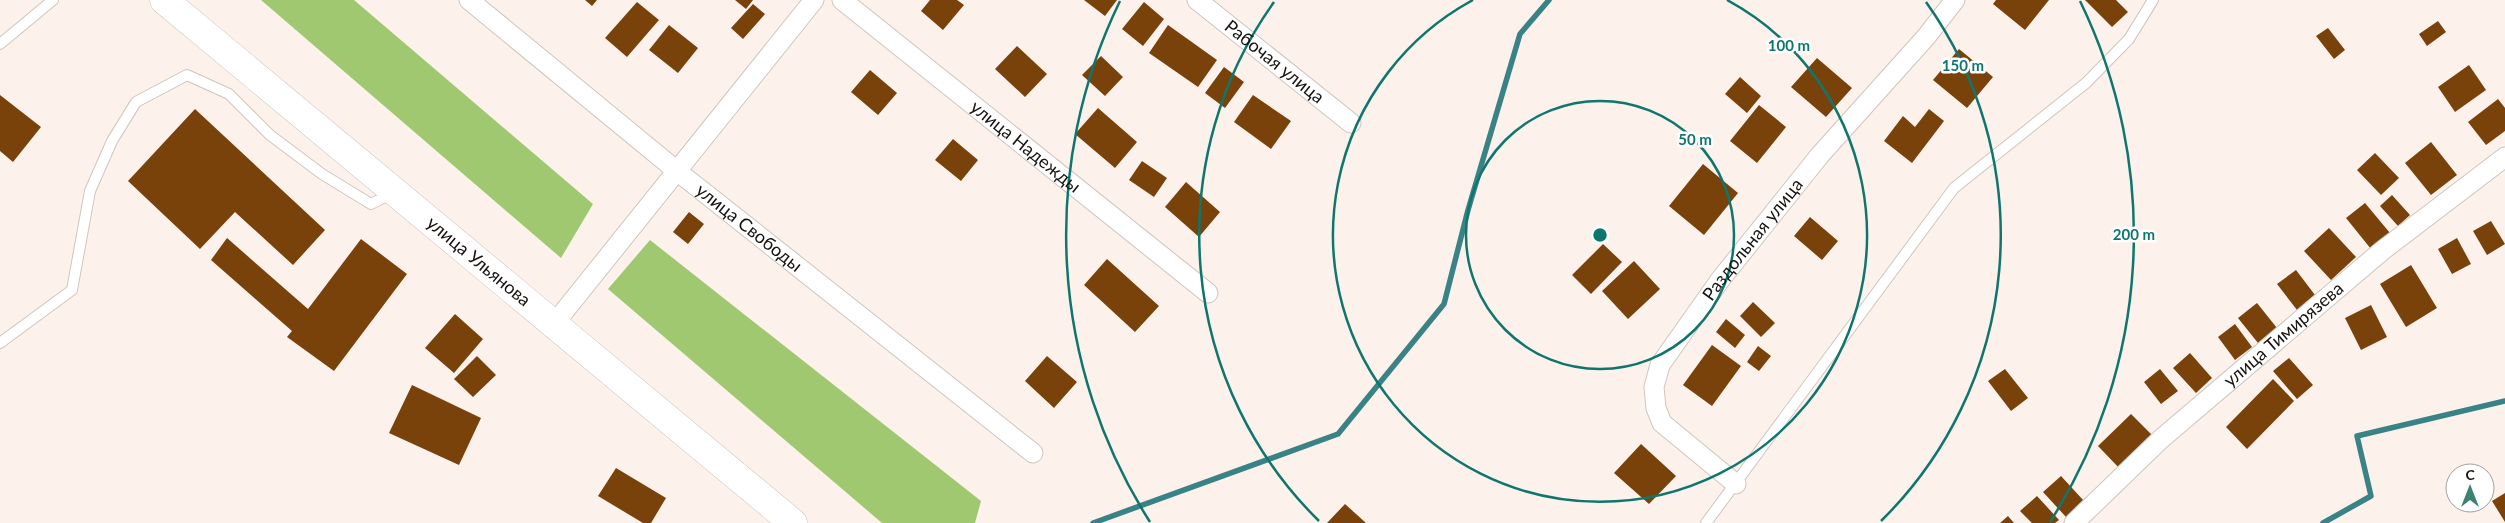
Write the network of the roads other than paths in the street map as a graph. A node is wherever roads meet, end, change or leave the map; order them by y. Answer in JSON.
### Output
{"nodes":[{"id":1,"x":53,"y":0,"type":"edge"},
{"id":2,"x":164,"y":0,"type":"edge"},
{"id":3,"x":469,"y":0,"type":"edge"},
{"id":4,"x":814,"y":0,"type":"edge"},
{"id":5,"x":842,"y":0,"type":"edge"},
{"id":6,"x":1197,"y":0,"type":"edge"},
{"id":7,"x":1955,"y":0,"type":"edge"},
{"id":8,"x":2153,"y":0,"type":"edge"},
{"id":9,"x":0,"y":44,"type":"edge"},
{"id":10,"x":1351,"y":123,"type":"dead end"},
{"id":11,"x":2505,"y":157,"type":"edge"},
{"id":12,"x":677,"y":171,"type":"junction"},
{"id":13,"x":394,"y":192,"type":"junction"},
{"id":14,"x":1208,"y":294,"type":"dead end"},
{"id":15,"x":554,"y":324,"type":"junction"},
{"id":16,"x":0,"y":343,"type":"edge"},
{"id":17,"x":1032,"y":453,"type":"dead end"},
{"id":18,"x":1736,"y":484,"type":"junction"},
{"id":19,"x":793,"y":523,"type":"edge"},
{"id":20,"x":1706,"y":523,"type":"edge"},
{"id":21,"x":2074,"y":523,"type":"edge"}],
"edges":[{"from":1,"to":9,"type":"lane"},
{"from":2,"to":13,"type":"main road","name":"улица Ульянова"},
{"from":3,"to":12,"type":"street","name":"улица Свободы"},
{"from":4,"to":12,"type":"street"},
{"from":5,"to":14,"type":"street","name":"улица Надежды"},
{"from":6,"to":10,"type":"street","name":"Рабочая улица"},
{"from":7,"to":18,"type":"street","name":"Раздольная улица"},
{"from":8,"to":18,"type":"lane"},
{"from":11,"to":21,"type":"street","name":"улица Тимирязева"},
{"from":12,"to":15,"type":"street"},
{"from":12,"to":17,"type":"street","name":"улица Свободы"},
{"from":13,"to":15,"type":"main road","name":"улица Ульянова"},
{"from":13,"to":16,"type":"lane"},
{"from":15,"to":19,"type":"main road","name":"улица Ульянова"},
{"from":18,"to":20,"type":"lane"}]}
